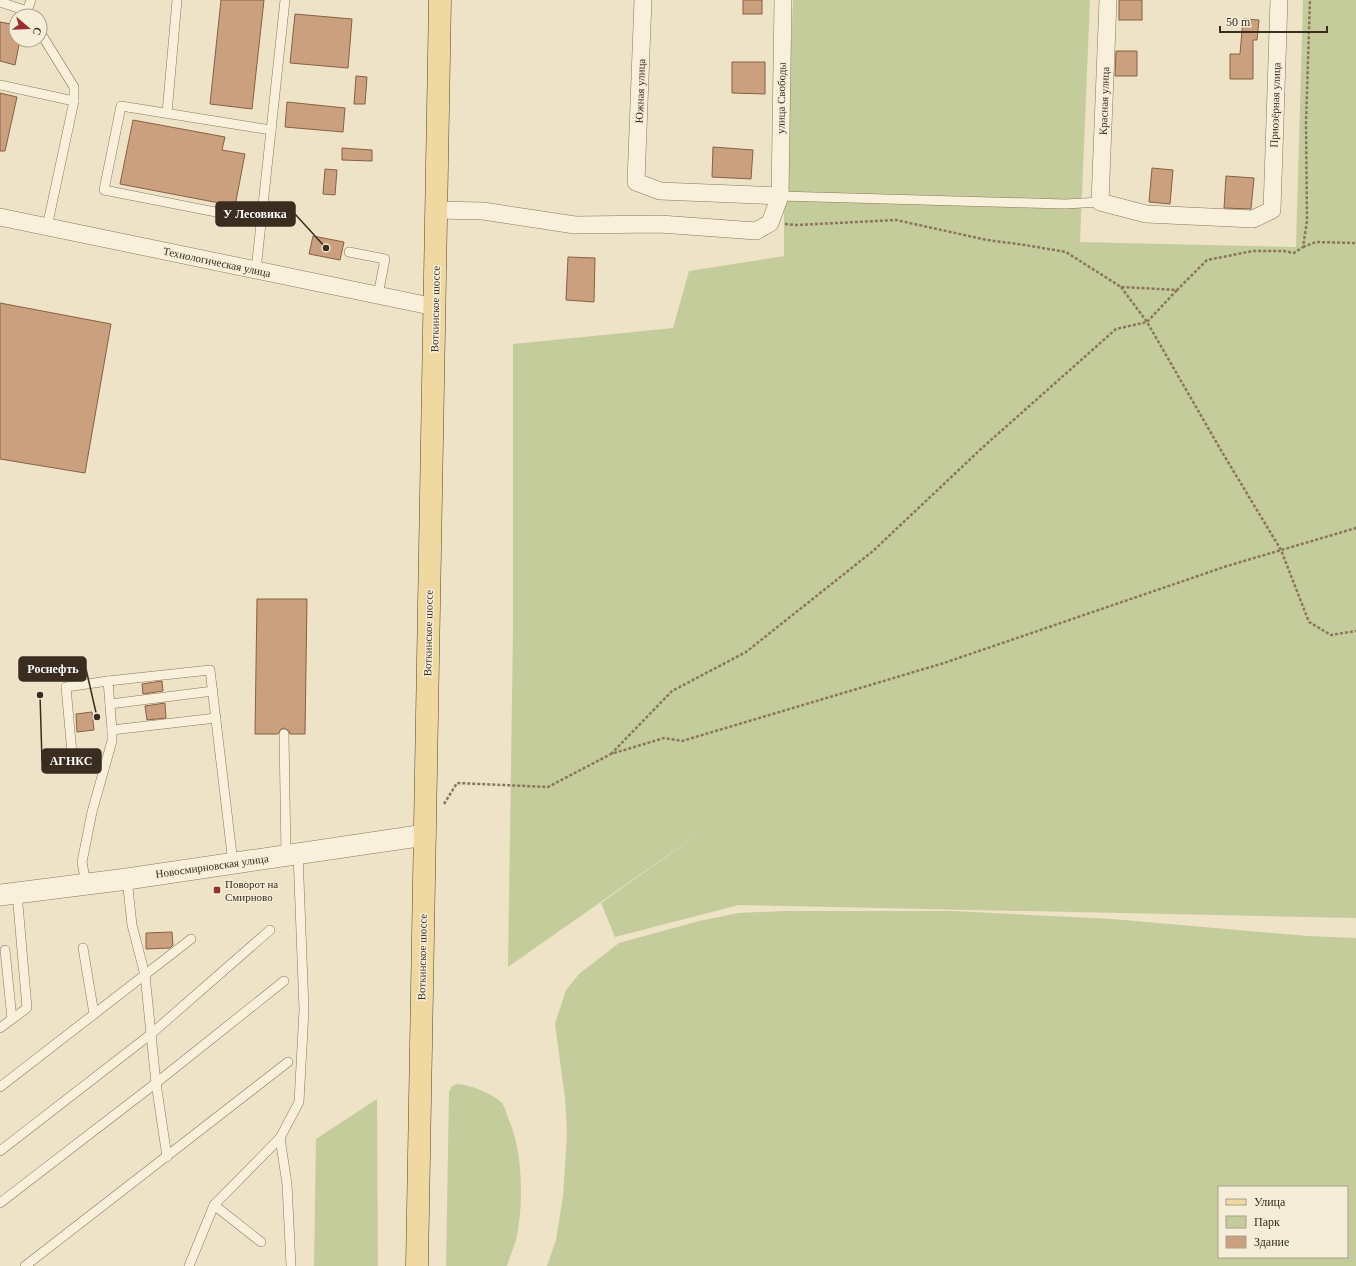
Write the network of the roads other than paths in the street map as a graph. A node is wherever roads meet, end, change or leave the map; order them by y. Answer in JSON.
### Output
{"nodes":[{"id":1,"x":177,"y":0,"type":"edge"},
{"id":2,"x":285,"y":0,"type":"edge"},
{"id":3,"x":440,"y":0,"type":"edge"},
{"id":4,"x":643,"y":0,"type":"edge"},
{"id":5,"x":783,"y":0,"type":"edge"},
{"id":6,"x":1108,"y":0,"type":"edge"},
{"id":7,"x":1279,"y":0,"type":"edge"},
{"id":8,"x":0,"y":2,"type":"edge"},
{"id":9,"x":16,"y":8,"type":"edge"},
{"id":10,"x":48,"y":45,"type":"edge"},
{"id":11,"x":0,"y":85,"type":"edge"},
{"id":12,"x":74,"y":101,"type":"junction"},
{"id":13,"x":167,"y":113,"type":"junction"},
{"id":14,"x":271,"y":130,"type":"junction"},
{"id":15,"x":780,"y":196,"type":"junction"},
{"id":16,"x":1100,"y":202,"type":"junction"},
{"id":17,"x":436,"y":210,"type":"junction"},
{"id":18,"x":0,"y":217,"type":"edge"},
{"id":19,"x":261,"y":221,"type":"junction"},
{"id":20,"x":47,"y":227,"type":"junction"},
{"id":21,"x":349,"y":252,"type":"dead end"},
{"id":22,"x":256,"y":270,"type":"junction"},
{"id":23,"x":378,"y":295,"type":"junction"},
{"id":24,"x":435,"y":307,"type":"junction"},
{"id":25,"x":108,"y":681,"type":"junction"},
{"id":26,"x":212,"y":691,"type":"junction"},
{"id":27,"x":110,"y":704,"type":"junction"},
{"id":28,"x":216,"y":718,"type":"junction"},
{"id":29,"x":112,"y":730,"type":"junction"},
{"id":30,"x":284,"y":734,"type":"dead end"},
{"id":31,"x":104,"y":768,"type":"junction"},
{"id":32,"x":424,"y":835,"type":"junction"},
{"id":33,"x":292,"y":854,"type":"junction"},
{"id":34,"x":233,"y":863,"type":"junction"},
{"id":35,"x":127,"y":878,"type":"junction"},
{"id":36,"x":86,"y":884,"type":"junction"},
{"id":37,"x":9,"y":894,"type":"edge"},
{"id":38,"x":270,"y":930,"type":"dead end"},
{"id":39,"x":191,"y":939,"type":"dead end"},
{"id":40,"x":83,"y":948,"type":"dead end"},
{"id":41,"x":5,"y":950,"type":"dead end"},
{"id":42,"x":145,"y":974,"type":"junction"},
{"id":43,"x":284,"y":981,"type":"dead end"},
{"id":44,"x":94,"y":1014,"type":"junction"},
{"id":45,"x":12,"y":1019,"type":"junction"},
{"id":46,"x":0,"y":1028,"type":"edge"},
{"id":47,"x":151,"y":1034,"type":"junction"},
{"id":48,"x":288,"y":1062,"type":"dead end"},
{"id":49,"x":156,"y":1083,"type":"junction"},
{"id":50,"x":0,"y":1087,"type":"edge"},
{"id":51,"x":280,"y":1138,"type":"junction"},
{"id":52,"x":0,"y":1151,"type":"edge"},
{"id":53,"x":167,"y":1157,"type":"junction"},
{"id":54,"x":0,"y":1203,"type":"edge"},
{"id":55,"x":214,"y":1205,"type":"junction"},
{"id":56,"x":261,"y":1242,"type":"dead end"},
{"id":57,"x":25,"y":1266,"type":"edge"},
{"id":58,"x":189,"y":1266,"type":"edge"},
{"id":59,"x":291,"y":1266,"type":"edge"},
{"id":60,"x":417,"y":1266,"type":"edge"}],
"edges":[{"from":1,"to":13,"type":"lane"},
{"from":2,"to":14,"type":"lane"},
{"from":3,"to":17,"type":"main road","name":"Воткинское шоссе"},
{"from":4,"to":15,"type":"street","name":"Южная улица"},
{"from":5,"to":15,"type":"street","name":"улица Свободы"},
{"from":6,"to":16,"type":"street","name":"Красная улица"},
{"from":7,"to":16,"type":"street","name":"Приозёрная улица"},
{"from":8,"to":9,"type":"lane"},
{"from":10,"to":12,"type":"lane"},
{"from":11,"to":12,"type":"lane"},
{"from":12,"to":20,"type":"lane"},
{"from":13,"to":14,"type":"lane"},
{"from":13,"to":19,"type":"lane"},
{"from":14,"to":19,"type":"lane"},
{"from":15,"to":16,"type":"lane"},
{"from":15,"to":17,"type":"street","name":"улица Свободы"},
{"from":17,"to":24,"type":"main road","name":"Воткинское шоссе"},
{"from":18,"to":20,"type":"street","name":"Технологическая улица"},
{"from":19,"to":22,"type":"lane"},
{"from":20,"to":22,"type":"street","name":"Технологическая улица"},
{"from":21,"to":23,"type":"lane"},
{"from":22,"to":23,"type":"street","name":"Технологическая улица"},
{"from":23,"to":24,"type":"street","name":"Технологическая улица"},
{"from":24,"to":32,"type":"main road","name":"Воткинское шоссе"},
{"from":25,"to":26,"type":"lane"},
{"from":25,"to":27,"type":"lane"},
{"from":25,"to":31,"type":"lane"},
{"from":26,"to":27,"type":"lane"},
{"from":26,"to":28,"type":"lane"},
{"from":27,"to":29,"type":"lane"},
{"from":28,"to":29,"type":"lane"},
{"from":28,"to":34,"type":"lane"},
{"from":29,"to":31,"type":"lane"},
{"from":30,"to":33,"type":"lane"},
{"from":31,"to":36,"type":"lane"},
{"from":32,"to":33,"type":"street","name":"Новосмирновская улица"},
{"from":32,"to":60,"type":"main road","name":"Воткинское шоссе"},
{"from":33,"to":34,"type":"street","name":"Новосмирновская улица"},
{"from":33,"to":51,"type":"lane"},
{"from":34,"to":35,"type":"street","name":"Новосмирновская улица"},
{"from":35,"to":36,"type":"street","name":"Новосмирновская улица"},
{"from":35,"to":42,"type":"lane"},
{"from":36,"to":37,"type":"street","name":"Новосмирновская улица"},
{"from":37,"to":45,"type":"lane"},
{"from":38,"to":47,"type":"lane"},
{"from":39,"to":42,"type":"lane"},
{"from":40,"to":44,"type":"lane"},
{"from":41,"to":45,"type":"lane"},
{"from":42,"to":44,"type":"lane"},
{"from":42,"to":47,"type":"lane"},
{"from":43,"to":49,"type":"lane"},
{"from":44,"to":50,"type":"lane"},
{"from":45,"to":46,"type":"lane"},
{"from":47,"to":49,"type":"lane"},
{"from":47,"to":52,"type":"lane"},
{"from":48,"to":53,"type":"lane"},
{"from":49,"to":53,"type":"lane"},
{"from":49,"to":54,"type":"lane"},
{"from":51,"to":55,"type":"lane"},
{"from":51,"to":59,"type":"lane"},
{"from":53,"to":57,"type":"lane"},
{"from":55,"to":56,"type":"lane"},
{"from":55,"to":58,"type":"lane"}]}
